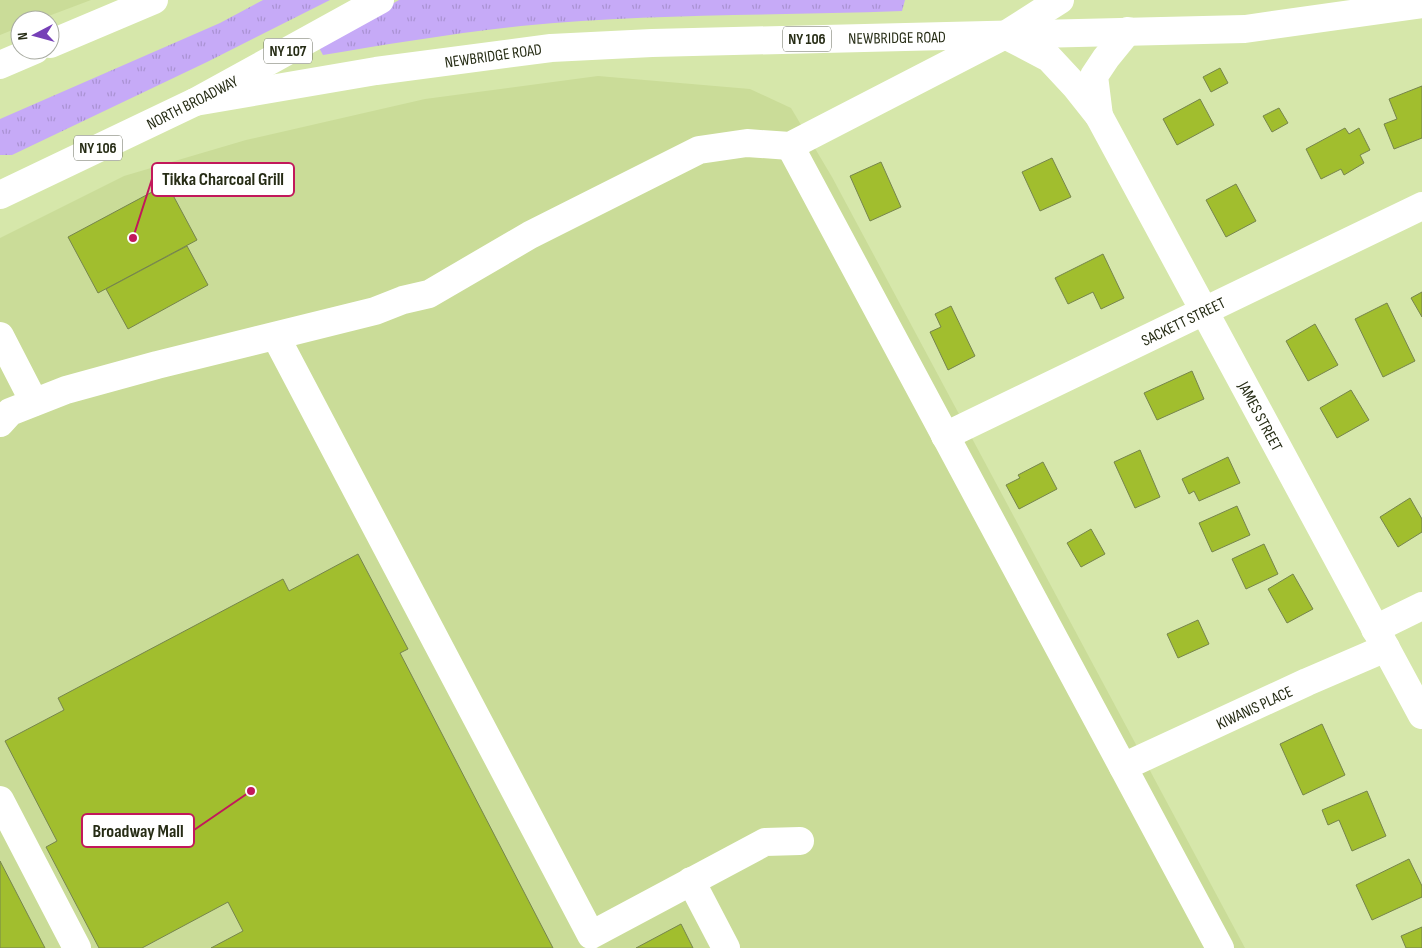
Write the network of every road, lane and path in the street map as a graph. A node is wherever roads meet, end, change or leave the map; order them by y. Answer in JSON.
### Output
{"nodes":[{"id":1,"x":154,"y":0,"type":"edge"},
{"id":2,"x":380,"y":0,"type":"edge"},
{"id":3,"x":1060,"y":0,"type":"edge"},
{"id":4,"x":1422,"y":4,"type":"edge"},
{"id":5,"x":1128,"y":31,"type":"junction"},
{"id":6,"x":1005,"y":35,"type":"junction"},
{"id":7,"x":60,"y":40,"type":"edge"},
{"id":8,"x":12,"y":60,"type":"edge"},
{"id":9,"x":0,"y":65,"type":"edge"},
{"id":10,"x":195,"y":102,"type":"junction"},
{"id":11,"x":1099,"y":116,"type":"junction"},
{"id":12,"x":790,"y":146,"type":"junction"},
{"id":13,"x":0,"y":195,"type":"edge"},
{"id":14,"x":1422,"y":206,"type":"edge"},
{"id":15,"x":1205,"y":311,"type":"junction"},
{"id":16,"x":0,"y":336,"type":"edge"},
{"id":17,"x":276,"y":337,"type":"junction"},
{"id":18,"x":34,"y":402,"type":"junction"},
{"id":19,"x":0,"y":423,"type":"edge"},
{"id":20,"x":945,"y":436,"type":"junction"},
{"id":21,"x":1422,"y":606,"type":"edge"},
{"id":22,"x":1381,"y":638,"type":"junction"},
{"id":23,"x":1422,"y":715,"type":"edge"},
{"id":24,"x":1123,"y":767,"type":"junction"},
{"id":25,"x":0,"y":800,"type":"edge"},
{"id":26,"x":800,"y":840,"type":"dead end"},
{"id":27,"x":691,"y":881,"type":"junction"},
{"id":28,"x":77,"y":948,"type":"edge"},
{"id":29,"x":726,"y":948,"type":"edge"},
{"id":30,"x":1220,"y":948,"type":"edge"}],
"edges":[{"from":1,"to":7,"type":"street"},
{"from":2,"to":10,"type":"street","name":"NORTH BROADWAY","number":"NY 107"},
{"from":3,"to":6,"type":"street"},
{"from":4,"to":5,"type":"street","name":"NEWBRIDGE ROAD","number":"NY 106"},
{"from":5,"to":6,"type":"street","name":"NEWBRIDGE ROAD","number":"NY 106"},
{"from":5,"to":11,"type":"street","name":"JAMES STREET"},
{"from":6,"to":10,"type":"street","name":"NEWBRIDGE ROAD","number":"NY 106"},
{"from":6,"to":11,"type":"street","name":"JAMES STREET"},
{"from":6,"to":12,"type":"street"},
{"from":8,"to":9,"type":"street"},
{"from":10,"to":13,"type":"street","name":"NORTH BROADWAY","number":"NY 106"},
{"from":11,"to":15,"type":"street","name":"JAMES STREET"},
{"from":12,"to":17,"type":"street"},
{"from":12,"to":20,"type":"street"},
{"from":14,"to":15,"type":"street","name":"SACKETT STREET"},
{"from":15,"to":20,"type":"street","name":"SACKETT STREET"},
{"from":15,"to":22,"type":"street","name":"JAMES STREET"},
{"from":16,"to":18,"type":"street"},
{"from":17,"to":18,"type":"street"},
{"from":17,"to":27,"type":"street"},
{"from":18,"to":19,"type":"street"},
{"from":20,"to":24,"type":"street"},
{"from":21,"to":22,"type":"street","name":"KIWANIS PLACE"},
{"from":22,"to":23,"type":"street","name":"JAMES STREET"},
{"from":22,"to":24,"type":"street","name":"KIWANIS PLACE"},
{"from":24,"to":30,"type":"street"},
{"from":25,"to":28,"type":"street"},
{"from":26,"to":27,"type":"street"},
{"from":27,"to":29,"type":"street"}]}
